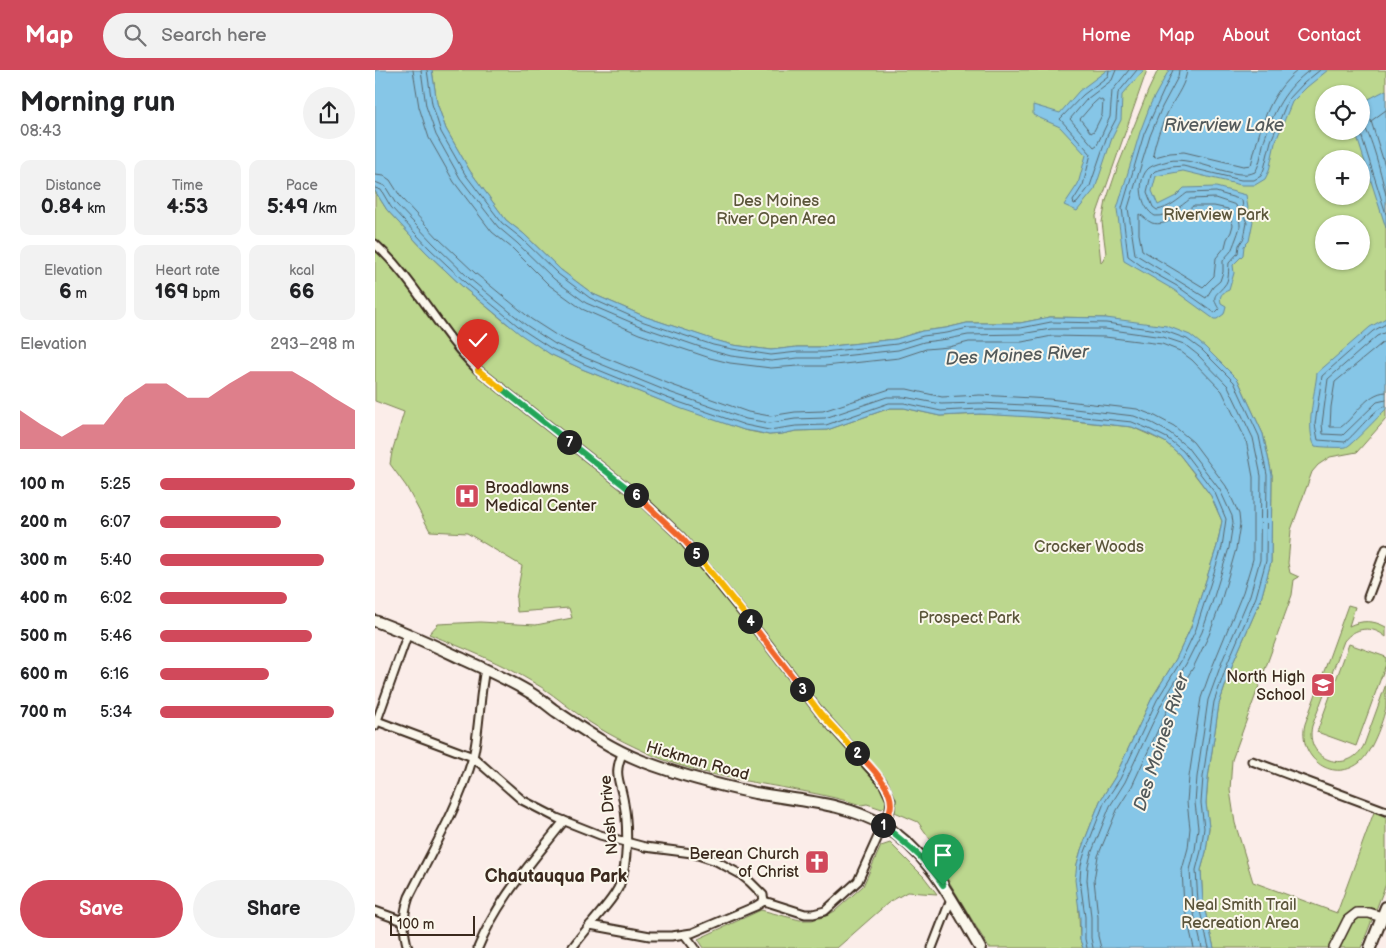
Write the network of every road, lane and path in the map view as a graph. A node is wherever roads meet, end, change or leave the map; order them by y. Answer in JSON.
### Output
{"nodes":[{"id":1,"x":375,"y":244,"type":"edge"},
{"id":2,"x":1386,"y":549,"type":"edge"},
{"id":3,"x":1368,"y":597,"type":"dead end"},
{"id":4,"x":375,"y":621,"type":"edge"},
{"id":5,"x":408,"y":633,"type":"junction"},
{"id":6,"x":485,"y":669,"type":"junction"},
{"id":7,"x":376,"y":723,"type":"edge"},
{"id":8,"x":623,"y":752,"type":"junction"},
{"id":9,"x":473,"y":757,"type":"junction"},
{"id":10,"x":1252,"y":761,"type":"dead end"},
{"id":11,"x":1386,"y":811,"type":"edge"},
{"id":12,"x":564,"y":821,"type":"junction"},
{"id":13,"x":883,"y":825,"type":"junction"},
{"id":14,"x":626,"y":842,"type":"junction"},
{"id":15,"x":951,"y":899,"type":"junction"},
{"id":16,"x":764,"y":901,"type":"junction"},
{"id":17,"x":1386,"y":907,"type":"edge"},
{"id":18,"x":375,"y":911,"type":"edge"},
{"id":19,"x":1382,"y":917,"type":"junction"},
{"id":20,"x":403,"y":921,"type":"junction"},
{"id":21,"x":590,"y":925,"type":"junction"},
{"id":22,"x":685,"y":935,"type":"junction"},
{"id":23,"x":408,"y":948,"type":"edge"},
{"id":24,"x":478,"y":948,"type":"edge"},
{"id":25,"x":572,"y":948,"type":"edge"},
{"id":26,"x":695,"y":948,"type":"edge"},
{"id":27,"x":932,"y":948,"type":"edge"},
{"id":28,"x":980,"y":948,"type":"edge"},
{"id":29,"x":1334,"y":948,"type":"edge"},
{"id":30,"x":1370,"y":948,"type":"edge"}],
"edges":[{"from":1,"to":13,"type":"street"},
{"from":2,"to":3,"type":"street"},
{"from":4,"to":5,"type":"main road","name":"Hickman Road"},
{"from":5,"to":6,"type":"main road","name":"Hickman Road"},
{"from":5,"to":7,"type":"street"},
{"from":6,"to":8,"type":"main road","name":"Hickman Road"},
{"from":6,"to":9,"type":"street"},
{"from":7,"to":9,"type":"street"},
{"from":8,"to":13,"type":"main road","name":"Hickman Road"},
{"from":8,"to":14,"type":"street","name":"Nash Drive"},
{"from":9,"to":12,"type":"street"},
{"from":9,"to":20,"type":"street"},
{"from":10,"to":11,"type":"street"},
{"from":12,"to":14,"type":"street"},
{"from":12,"to":24,"type":"street"},
{"from":13,"to":15,"type":"main road","name":"Hickman Road"},
{"from":13,"to":16,"type":"street"},
{"from":14,"to":16,"type":"street"},
{"from":14,"to":21,"type":"street","name":"Nash Drive"},
{"from":15,"to":27,"type":"street"},
{"from":15,"to":28,"type":"main road","name":"Hickman Road"},
{"from":16,"to":22,"type":"street"},
{"from":17,"to":19,"type":"main road"},
{"from":18,"to":20,"type":"street"},
{"from":19,"to":29,"type":"street"},
{"from":19,"to":30,"type":"main road"},
{"from":20,"to":23,"type":"street"},
{"from":21,"to":22,"type":"street"},
{"from":21,"to":25,"type":"street","name":"Nash Drive"},
{"from":22,"to":26,"type":"street"}]}
